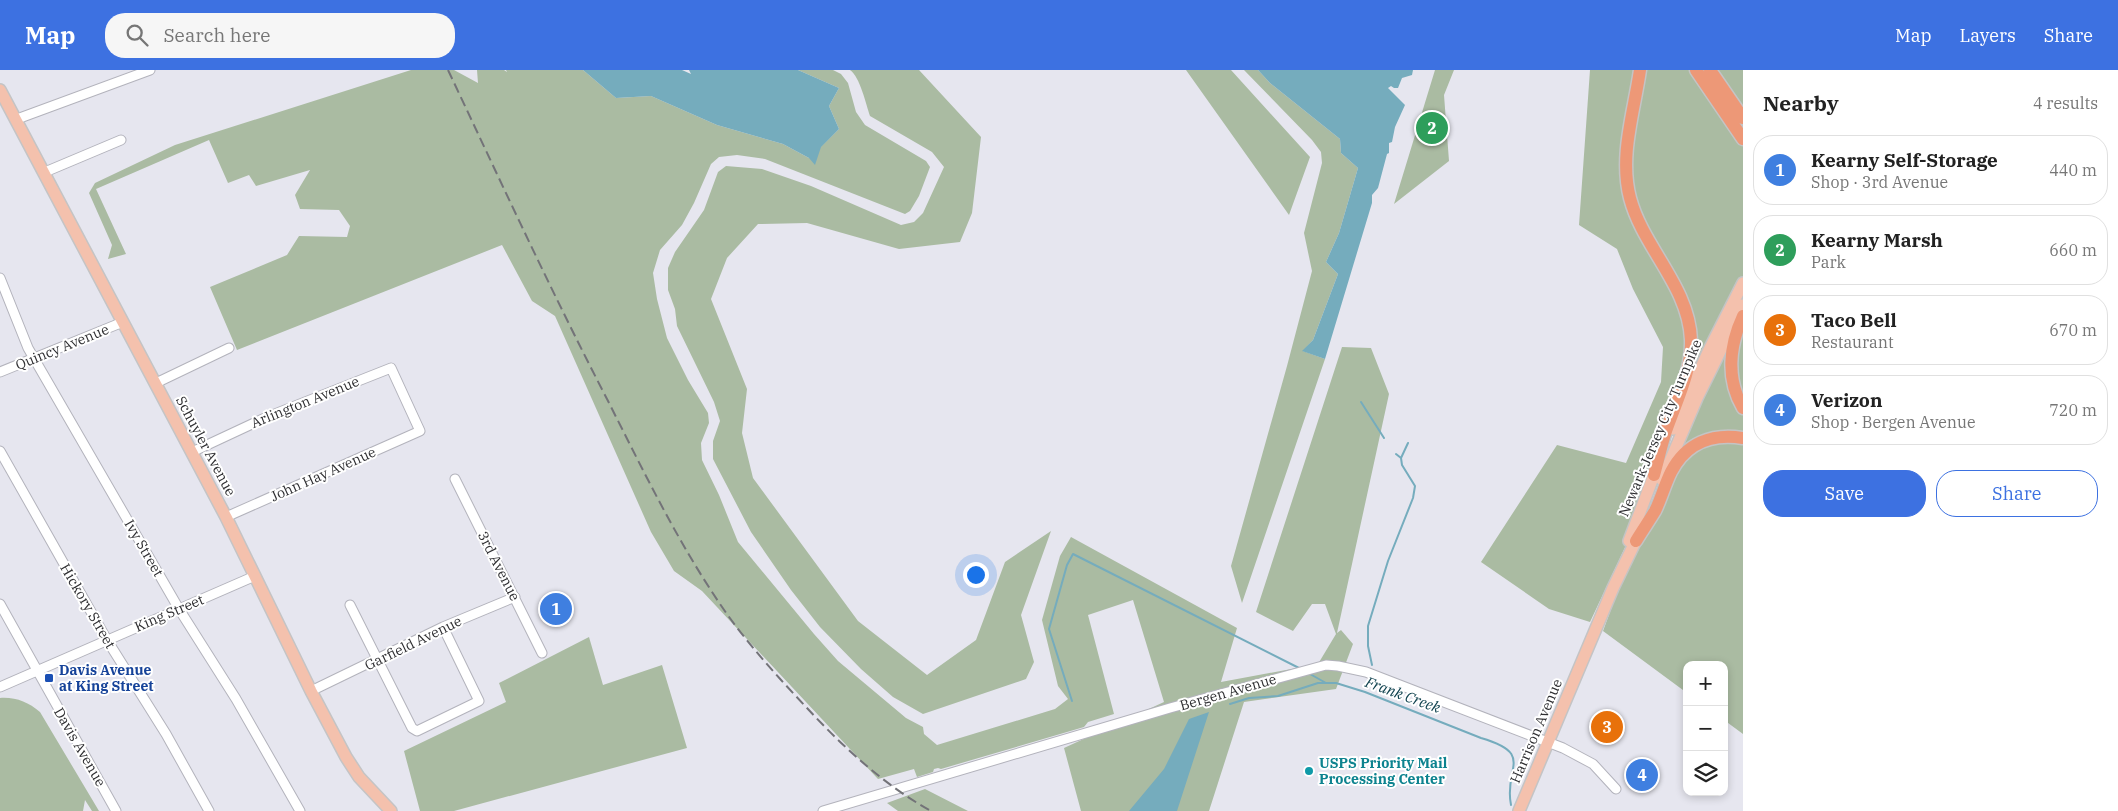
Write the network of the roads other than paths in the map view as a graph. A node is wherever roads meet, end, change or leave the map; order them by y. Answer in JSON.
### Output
{"nodes":[{"id":1,"x":150,"y":70,"type":"edge"},
{"id":2,"x":1640,"y":70,"type":"edge"},
{"id":3,"x":1696,"y":70,"type":"edge"},
{"id":4,"x":1710,"y":70,"type":"edge"},
{"id":5,"x":0,"y":91,"type":"edge"},
{"id":6,"x":1743,"y":118,"type":"edge"},
{"id":7,"x":17,"y":120,"type":"junction"},
{"id":8,"x":1743,"y":139,"type":"edge"},
{"id":9,"x":121,"y":140,"type":"dead end"},
{"id":10,"x":45,"y":172,"type":"junction"},
{"id":11,"x":0,"y":278,"type":"edge"},
{"id":12,"x":1743,"y":283,"type":"edge"},
{"id":13,"x":1743,"y":305,"type":"edge"},
{"id":14,"x":1743,"y":316,"type":"edge"},
{"id":15,"x":123,"y":322,"type":"junction"},
{"id":16,"x":229,"y":348,"type":"dead end"},
{"id":17,"x":34,"y":358,"type":"junction"},
{"id":18,"x":0,"y":372,"type":"edge"},
{"id":19,"x":156,"y":383,"type":"junction"},
{"id":20,"x":1743,"y":408,"type":"edge"},
{"id":21,"x":420,"y":431,"type":"joint"},
{"id":22,"x":1743,"y":438,"type":"edge"},
{"id":23,"x":0,"y":451,"type":"edge"},
{"id":24,"x":192,"y":452,"type":"junction"},
{"id":25,"x":1654,"y":475,"type":"junction"},
{"id":26,"x":455,"y":479,"type":"dead end"},
{"id":27,"x":226,"y":517,"type":"junction"},
{"id":28,"x":1636,"y":541,"type":"junction"},
{"id":29,"x":256,"y":576,"type":"junction"},
{"id":30,"x":1613,"y":588,"type":"junction"},
{"id":31,"x":515,"y":596,"type":"junction"},
{"id":32,"x":0,"y":604,"type":"edge"},
{"id":33,"x":350,"y":605,"type":"dead end"},
{"id":34,"x":179,"y":609,"type":"junction"},
{"id":35,"x":443,"y":627,"type":"junction"},
{"id":36,"x":107,"y":640,"type":"junction"},
{"id":37,"x":542,"y":653,"type":"dead end"},
{"id":38,"x":379,"y":659,"type":"junction"},
{"id":39,"x":1581,"y":663,"type":"joint"},
{"id":40,"x":37,"y":671,"type":"junction"},
{"id":41,"x":0,"y":687,"type":"edge"},
{"id":42,"x":312,"y":691,"type":"junction"},
{"id":43,"x":1548,"y":742,"type":"junction"},
{"id":44,"x":1616,"y":789,"type":"dead end"},
{"id":45,"x":116,"y":811,"type":"edge"},
{"id":46,"x":209,"y":811,"type":"edge"},
{"id":47,"x":300,"y":811,"type":"edge"},
{"id":48,"x":391,"y":811,"type":"edge"},
{"id":49,"x":823,"y":811,"type":"edge"},
{"id":50,"x":1519,"y":811,"type":"edge"}],
"edges":[{"from":1,"to":7,"type":"street"},
{"from":2,"to":25,"type":"highway"},
{"from":3,"to":8,"type":"highway"},
{"from":4,"to":6,"type":"highway"},
{"from":5,"to":7,"type":"main road","name":"Schuyler Avenue"},
{"from":7,"to":10,"type":"main road","name":"Schuyler Avenue"},
{"from":9,"to":10,"type":"street"},
{"from":10,"to":15,"type":"main road","name":"Schuyler Avenue"},
{"from":11,"to":17,"type":"street","name":"Ivy Street"},
{"from":12,"to":25,"type":"main road","name":"Newark-Jersey City Turnpike"},
{"from":13,"to":28,"type":"main road","name":"Newark-Jersey City Turnpike"},
{"from":14,"to":20,"type":"highway"},
{"from":15,"to":17,"type":"street","name":"Quincy Avenue"},
{"from":15,"to":19,"type":"main road","name":"Schuyler Avenue"},
{"from":16,"to":19,"type":"street"},
{"from":17,"to":18,"type":"street","name":"Quincy Avenue"},
{"from":17,"to":34,"type":"street","name":"Ivy Street"},
{"from":19,"to":24,"type":"main road","name":"Schuyler Avenue"},
{"from":21,"to":24,"type":"street","name":"Arlington Avenue"},
{"from":21,"to":27,"type":"street","name":"John Hay Avenue"},
{"from":22,"to":28,"type":"highway"},
{"from":23,"to":36,"type":"street","name":"Hickory Street"},
{"from":24,"to":27,"type":"main road","name":"Schuyler Avenue"},
{"from":25,"to":30,"type":"main road","name":"Newark-Jersey City Turnpike"},
{"from":26,"to":31,"type":"street","name":"3rd Avenue"},
{"from":27,"to":29,"type":"main road","name":"Schuyler Avenue"},
{"from":28,"to":30,"type":"main road","name":"Newark-Jersey City Turnpike"},
{"from":29,"to":34,"type":"street","name":"King Street"},
{"from":29,"to":42,"type":"main road","name":"Schuyler Avenue"},
{"from":30,"to":39,"type":"main road","name":"Newark-Jersey City Turnpike"},
{"from":31,"to":35,"type":"street","name":"Garfield Avenue"},
{"from":31,"to":37,"type":"street","name":"3rd Avenue"},
{"from":32,"to":40,"type":"street","name":"Davis Avenue"},
{"from":33,"to":38,"type":"street"},
{"from":34,"to":36,"type":"street","name":"King Street"},
{"from":34,"to":47,"type":"street","name":"Ivy Street"},
{"from":35,"to":38,"type":"street","name":"Garfield Avenue"},
{"from":35,"to":38,"type":"street"},
{"from":36,"to":40,"type":"street","name":"King Street"},
{"from":36,"to":46,"type":"street","name":"Hickory Street"},
{"from":38,"to":42,"type":"street","name":"Garfield Avenue"},
{"from":39,"to":43,"type":"main road","name":"Harrison Avenue"},
{"from":40,"to":41,"type":"street","name":"King Street"},
{"from":40,"to":45,"type":"street","name":"Davis Avenue"},
{"from":42,"to":48,"type":"main road","name":"Schuyler Avenue"},
{"from":43,"to":44,"type":"street","name":"Bergen Avenue"},
{"from":43,"to":49,"type":"street","name":"Bergen Avenue"},
{"from":43,"to":50,"type":"main road","name":"Harrison Avenue"}]}
